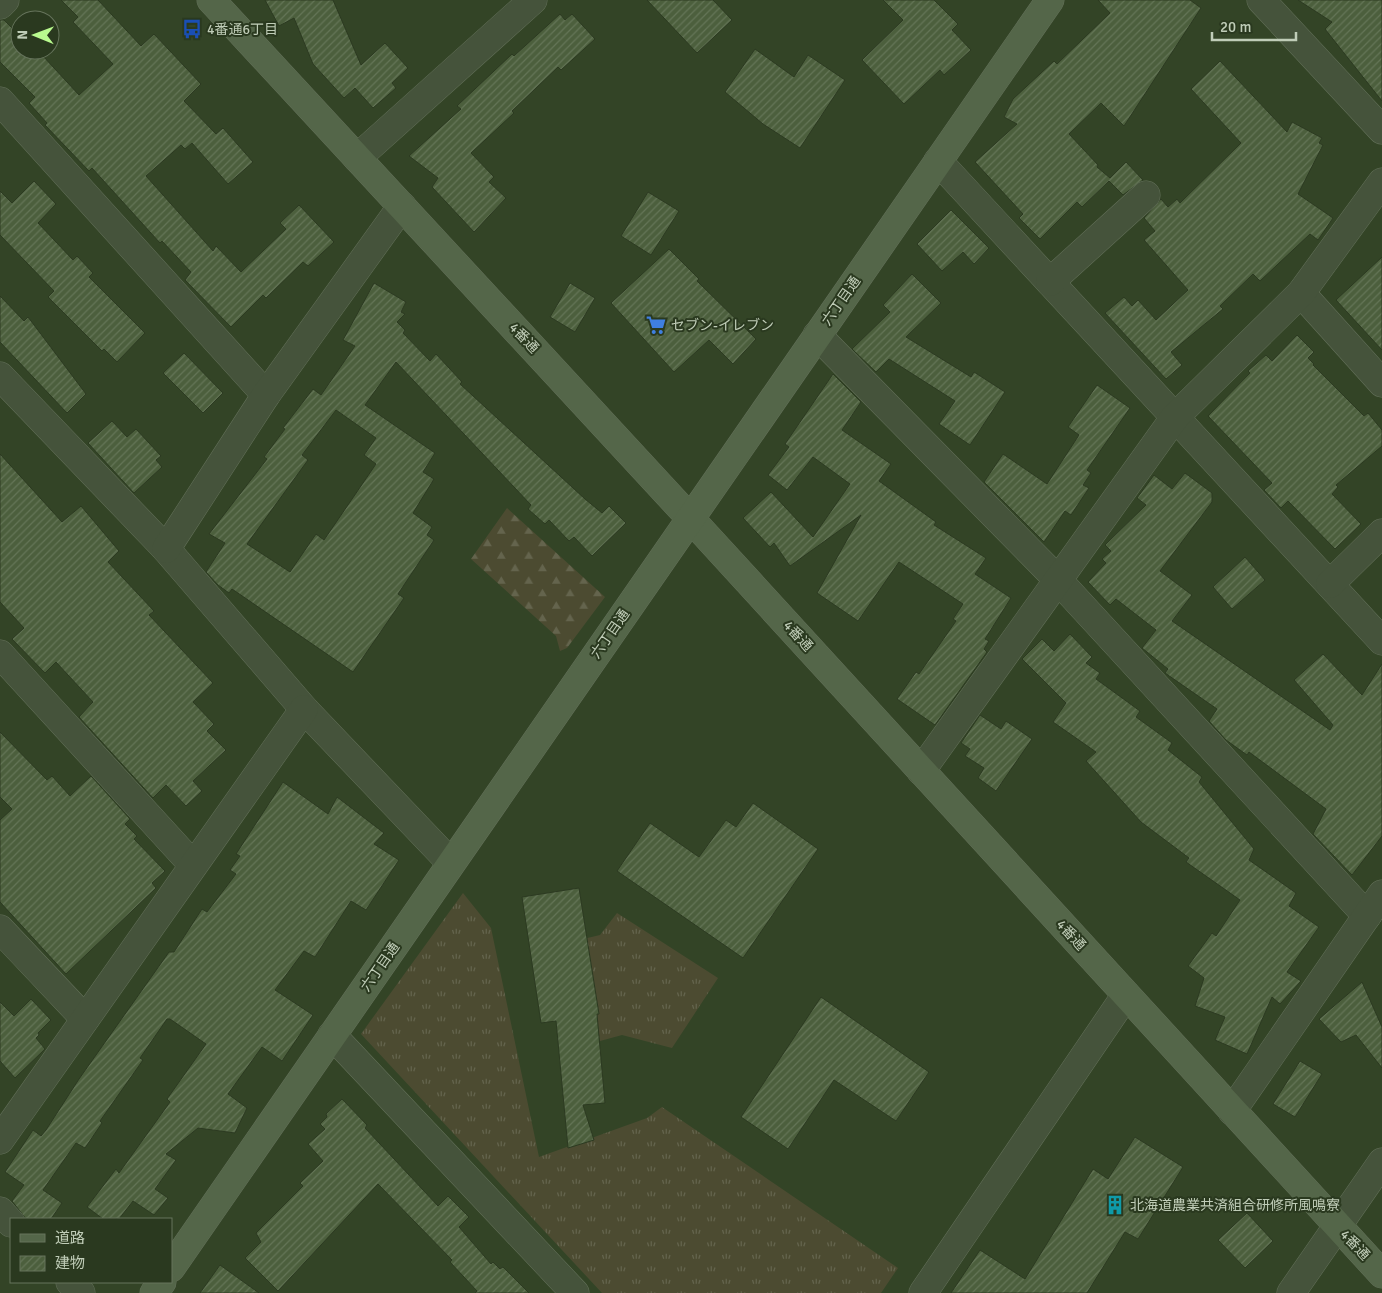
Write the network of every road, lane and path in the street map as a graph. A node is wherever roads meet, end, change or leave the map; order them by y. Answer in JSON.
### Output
{"nodes":[{"id":1,"x":5,"y":0,"type":"edge"},
{"id":2,"x":211,"y":0,"type":"edge"},
{"id":3,"x":533,"y":0,"type":"edge"},
{"id":4,"x":1050,"y":0,"type":"edge"},
{"id":5,"x":1261,"y":0,"type":"edge"},
{"id":6,"x":0,"y":5,"type":"edge"},
{"id":7,"x":0,"y":101,"type":"edge"},
{"id":8,"x":1382,"y":130,"type":"edge"},
{"id":9,"x":357,"y":158,"type":"junction"},
{"id":10,"x":938,"y":161,"type":"junction"},
{"id":11,"x":1382,"y":182,"type":"edge"},
{"id":12,"x":1146,"y":195,"type":"dead end"},
{"id":13,"x":402,"y":206,"type":"junction"},
{"id":14,"x":1050,"y":282,"type":"junction"},
{"id":15,"x":1301,"y":292,"type":"junction"},
{"id":16,"x":818,"y":335,"type":"junction"},
{"id":17,"x":0,"y":376,"type":"edge"},
{"id":18,"x":1382,"y":382,"type":"edge"},
{"id":19,"x":266,"y":395,"type":"junction"},
{"id":20,"x":1175,"y":417,"type":"junction"},
{"id":21,"x":690,"y":518,"type":"junction"},
{"id":22,"x":1382,"y":534,"type":"edge"},
{"id":23,"x":166,"y":549,"type":"junction"},
{"id":24,"x":1058,"y":580,"type":"junction"},
{"id":25,"x":1330,"y":584,"type":"junction"},
{"id":26,"x":1382,"y":641,"type":"edge"},
{"id":27,"x":0,"y":654,"type":"edge"},
{"id":28,"x":304,"y":708,"type":"junction"},
{"id":29,"x":922,"y":771,"type":"junction"},
{"id":30,"x":451,"y":863,"type":"junction"},
{"id":31,"x":193,"y":865,"type":"junction"},
{"id":32,"x":1382,"y":894,"type":"edge"},
{"id":33,"x":1367,"y":916,"type":"junction"},
{"id":34,"x":0,"y":929,"type":"edge"},
{"id":35,"x":1126,"y":995,"type":"junction"},
{"id":36,"x":85,"y":1019,"type":"junction"},
{"id":37,"x":332,"y":1036,"type":"junction"},
{"id":38,"x":1232,"y":1111,"type":"junction"},
{"id":39,"x":0,"y":1140,"type":"edge"},
{"id":40,"x":1382,"y":1162,"type":"edge"},
{"id":41,"x":0,"y":1211,"type":"edge"},
{"id":42,"x":10,"y":1221,"type":"edge"},
{"id":43,"x":1338,"y":1226,"type":"junction"},
{"id":44,"x":172,"y":1267,"type":"edge"},
{"id":45,"x":1382,"y":1274,"type":"edge"},
{"id":46,"x":71,"y":1283,"type":"edge"},
{"id":47,"x":81,"y":1293,"type":"edge"},
{"id":48,"x":575,"y":1293,"type":"edge"},
{"id":49,"x":923,"y":1293,"type":"edge"},
{"id":50,"x":1291,"y":1293,"type":"edge"}],
"edges":[{"from":1,"to":6,"type":"street"},
{"from":2,"to":9,"type":"street","name":"4番通"},
{"from":3,"to":9,"type":"street"},
{"from":4,"to":10,"type":"street","name":"六丁目通"},
{"from":5,"to":8,"type":"street"},
{"from":7,"to":19,"type":"street"},
{"from":9,"to":13,"type":"street","name":"4番通"},
{"from":10,"to":14,"type":"street"},
{"from":10,"to":16,"type":"street","name":"六丁目通"},
{"from":11,"to":15,"type":"street"},
{"from":12,"to":14,"type":"street"},
{"from":13,"to":19,"type":"street"},
{"from":13,"to":21,"type":"street","name":"4番通"},
{"from":14,"to":20,"type":"street"},
{"from":15,"to":18,"type":"street"},
{"from":15,"to":20,"type":"street"},
{"from":16,"to":21,"type":"street","name":"六丁目通"},
{"from":16,"to":24,"type":"street"},
{"from":17,"to":23,"type":"street"},
{"from":19,"to":23,"type":"street"},
{"from":20,"to":24,"type":"street"},
{"from":20,"to":25,"type":"street"},
{"from":21,"to":29,"type":"street","name":"4番通"},
{"from":21,"to":30,"type":"street","name":"六丁目通"},
{"from":22,"to":25,"type":"street"},
{"from":23,"to":28,"type":"street"},
{"from":24,"to":29,"type":"street"},
{"from":24,"to":33,"type":"street"},
{"from":25,"to":26,"type":"street"},
{"from":27,"to":31,"type":"street"},
{"from":28,"to":30,"type":"street"},
{"from":28,"to":31,"type":"street"},
{"from":29,"to":35,"type":"street","name":"4番通"},
{"from":30,"to":37,"type":"street","name":"六丁目通"},
{"from":31,"to":36,"type":"street"},
{"from":32,"to":33,"type":"street"},
{"from":33,"to":38,"type":"street"},
{"from":34,"to":36,"type":"street"},
{"from":35,"to":38,"type":"street","name":"4番通"},
{"from":35,"to":49,"type":"street"},
{"from":36,"to":39,"type":"street"},
{"from":37,"to":44,"type":"street","name":"六丁目通"},
{"from":37,"to":48,"type":"street"},
{"from":38,"to":43,"type":"street","name":"4番通"},
{"from":40,"to":43,"type":"street"},
{"from":41,"to":42,"type":"street"},
{"from":43,"to":45,"type":"street","name":"4番通"},
{"from":43,"to":50,"type":"street"},
{"from":46,"to":47,"type":"street"}]}
